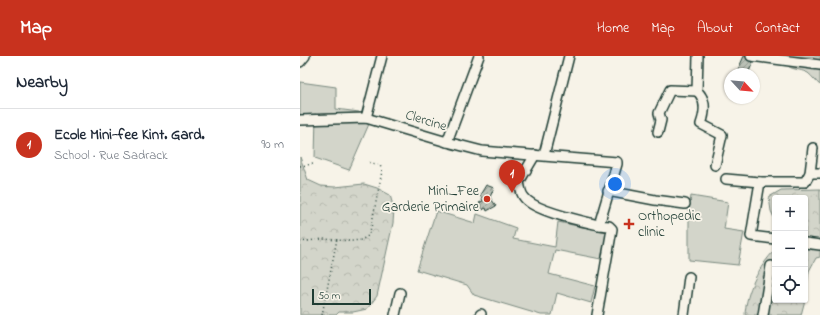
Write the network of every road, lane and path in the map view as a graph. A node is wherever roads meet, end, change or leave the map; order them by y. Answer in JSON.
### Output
{"nodes":[{"id":1,"x":305,"y":56,"type":"edge"},
{"id":2,"x":382,"y":56,"type":"edge"},
{"id":3,"x":479,"y":56,"type":"edge"},
{"id":4,"x":569,"y":56,"type":"edge"},
{"id":5,"x":698,"y":56,"type":"edge"},
{"id":6,"x":756,"y":57,"type":"edge"},
{"id":7,"x":300,"y":62,"type":"edge"},
{"id":8,"x":820,"y":65,"type":"edge"},
{"id":9,"x":697,"y":91,"type":"junction"},
{"id":10,"x":366,"y":118,"type":"junction"},
{"id":11,"x":300,"y":120,"type":"edge"},
{"id":12,"x":658,"y":132,"type":"dead end"},
{"id":13,"x":447,"y":142,"type":"junction"},
{"id":14,"x":813,"y":148,"type":"dead end"},
{"id":15,"x":539,"y":155,"type":"junction"},
{"id":16,"x":367,"y":162,"type":"dead end"},
{"id":17,"x":313,"y":164,"type":"dead end"},
{"id":18,"x":715,"y":165,"type":"dead end"},
{"id":19,"x":300,"y":166,"type":"edge"},
{"id":20,"x":810,"y":172,"type":"junction"},
{"id":21,"x":820,"y":173,"type":"edge"},
{"id":22,"x":726,"y":179,"type":"dead end"},
{"id":23,"x":760,"y":182,"type":"junction"},
{"id":24,"x":608,"y":191,"type":"junction"},
{"id":25,"x":685,"y":204,"type":"dead end"},
{"id":26,"x":599,"y":225,"type":"junction"},
{"id":27,"x":337,"y":239,"type":"junction"},
{"id":28,"x":772,"y":239,"type":"edge"},
{"id":29,"x":300,"y":242,"type":"edge"},
{"id":30,"x":808,"y":243,"type":"edge"},
{"id":31,"x":820,"y":244,"type":"edge"},
{"id":32,"x":771,"y":266,"type":"dead end"},
{"id":33,"x":689,"y":277,"type":"dead end"},
{"id":34,"x":400,"y":293,"type":"dead end"},
{"id":35,"x":322,"y":315,"type":"edge"},
{"id":36,"x":395,"y":315,"type":"edge"},
{"id":37,"x":597,"y":315,"type":"edge"},
{"id":38,"x":684,"y":315,"type":"edge"},
{"id":39,"x":763,"y":315,"type":"edge"}],
"edges":[{"from":1,"to":7,"type":"street"},
{"from":2,"to":10,"type":"street"},
{"from":3,"to":13,"type":"street"},
{"from":4,"to":15,"type":"street"},
{"from":5,"to":9,"type":"street"},
{"from":6,"to":8,"type":"street"},
{"from":9,"to":12,"type":"street"},
{"from":9,"to":18,"type":"street"},
{"from":10,"to":11,"type":"street","name":"Clercine"},
{"from":10,"to":13,"type":"street","name":"Clercine"},
{"from":13,"to":15,"type":"street","name":"Clercine"},
{"from":14,"to":20,"type":"street"},
{"from":15,"to":24,"type":"street","name":"Clercine"},
{"from":15,"to":26,"type":"street"},
{"from":16,"to":27,"type":"path"},
{"from":17,"to":19,"type":"path"},
{"from":20,"to":21,"type":"street"},
{"from":20,"to":23,"type":"street"},
{"from":22,"to":23,"type":"street"},
{"from":23,"to":28,"type":"street"},
{"from":24,"to":25,"type":"street"},
{"from":24,"to":26,"type":"street"},
{"from":26,"to":37,"type":"street"},
{"from":27,"to":29,"type":"path"},
{"from":27,"to":35,"type":"path"},
{"from":30,"to":31,"type":"street"},
{"from":32,"to":39,"type":"street"},
{"from":33,"to":38,"type":"street"},
{"from":34,"to":36,"type":"street"}]}
